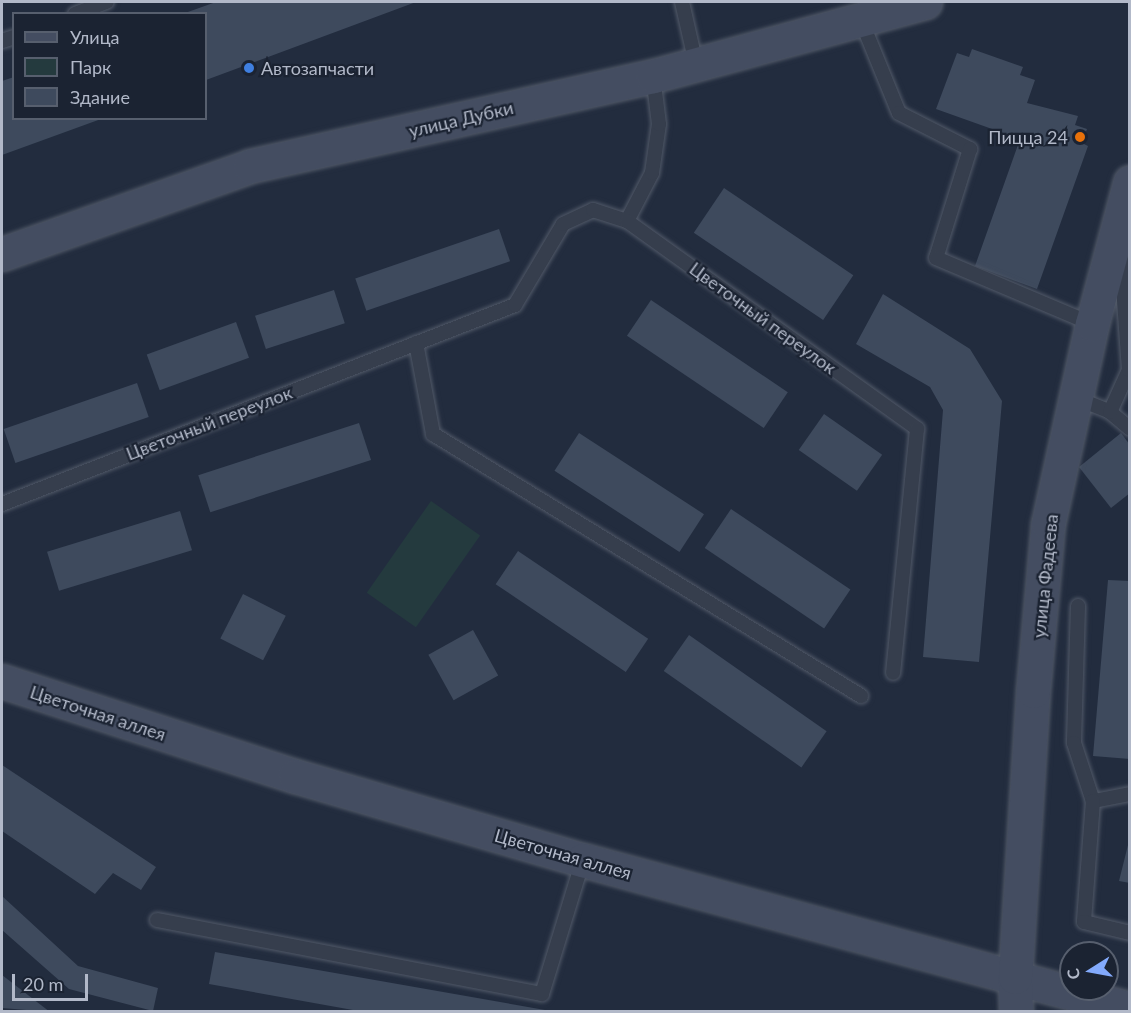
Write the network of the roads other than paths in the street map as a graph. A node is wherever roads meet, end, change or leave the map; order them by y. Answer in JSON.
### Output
{"nodes":[{"id":1,"x":107,"y":2,"type":"edge"},
{"id":2,"x":682,"y":2,"type":"edge"},
{"id":3,"x":925,"y":2,"type":"edge"},
{"id":4,"x":80,"y":12,"type":"edge"},
{"id":5,"x":861,"y":20,"type":"junction"},
{"id":6,"x":696,"y":65,"type":"junction"},
{"id":7,"x":653,"y":76,"type":"junction"},
{"id":8,"x":1130,"y":182,"type":"edge"},
{"id":9,"x":627,"y":221,"type":"junction"},
{"id":10,"x":1118,"y":225,"type":"junction"},
{"id":11,"x":2,"y":254,"type":"edge"},
{"id":12,"x":1092,"y":324,"type":"junction"},
{"id":13,"x":416,"y":343,"type":"junction"},
{"id":14,"x":1076,"y":398,"type":"junction"},
{"id":15,"x":1110,"y":412,"type":"junction"},
{"id":16,"x":1130,"y":429,"type":"edge"},
{"id":17,"x":2,"y":504,"type":"edge"},
{"id":18,"x":1078,"y":606,"type":"dead end"},
{"id":19,"x":893,"y":673,"type":"dead end"},
{"id":20,"x":2,"y":681,"type":"edge"},
{"id":21,"x":861,"y":696,"type":"dead end"},
{"id":22,"x":1130,"y":794,"type":"edge"},
{"id":23,"x":1092,"y":801,"type":"junction"},
{"id":24,"x":583,"y":860,"type":"junction"},
{"id":25,"x":157,"y":920,"type":"dead end"},
{"id":26,"x":1130,"y":933,"type":"edge"},
{"id":27,"x":1015,"y":977,"type":"junction"},
{"id":28,"x":1130,"y":1009,"type":"edge"},
{"id":29,"x":1016,"y":1011,"type":"edge"}],
"edges":[{"from":1,"to":4,"type":"lane"},
{"from":2,"to":6,"type":"lane"},
{"from":3,"to":5,"type":"street","name":"улица Дубки"},
{"from":5,"to":6,"type":"street","name":"улица Дубки"},
{"from":5,"to":12,"type":"lane"},
{"from":6,"to":7,"type":"street","name":"улица Дубки"},
{"from":7,"to":9,"type":"lane"},
{"from":7,"to":11,"type":"street","name":"улица Дубки"},
{"from":8,"to":10,"type":"street","name":"улица Фадеева"},
{"from":9,"to":13,"type":"lane","name":"Цветочный переулок"},
{"from":9,"to":19,"type":"lane","name":"Цветочный переулок"},
{"from":10,"to":12,"type":"street","name":"улица Фадеева"},
{"from":10,"to":15,"type":"lane"},
{"from":12,"to":14,"type":"street","name":"улица Фадеева"},
{"from":13,"to":17,"type":"lane","name":"Цветочный переулок"},
{"from":13,"to":21,"type":"lane"},
{"from":14,"to":15,"type":"lane"},
{"from":14,"to":27,"type":"street","name":"улица Фадеева"},
{"from":15,"to":16,"type":"lane"},
{"from":18,"to":23,"type":"lane"},
{"from":20,"to":24,"type":"street","name":"Цветочная аллея"},
{"from":22,"to":23,"type":"lane"},
{"from":23,"to":26,"type":"lane"},
{"from":24,"to":25,"type":"lane"},
{"from":24,"to":27,"type":"street","name":"Цветочная аллея"},
{"from":27,"to":28,"type":"street","name":"Цветочная аллея"},
{"from":27,"to":29,"type":"street","name":"улица Фадеева"}]}
